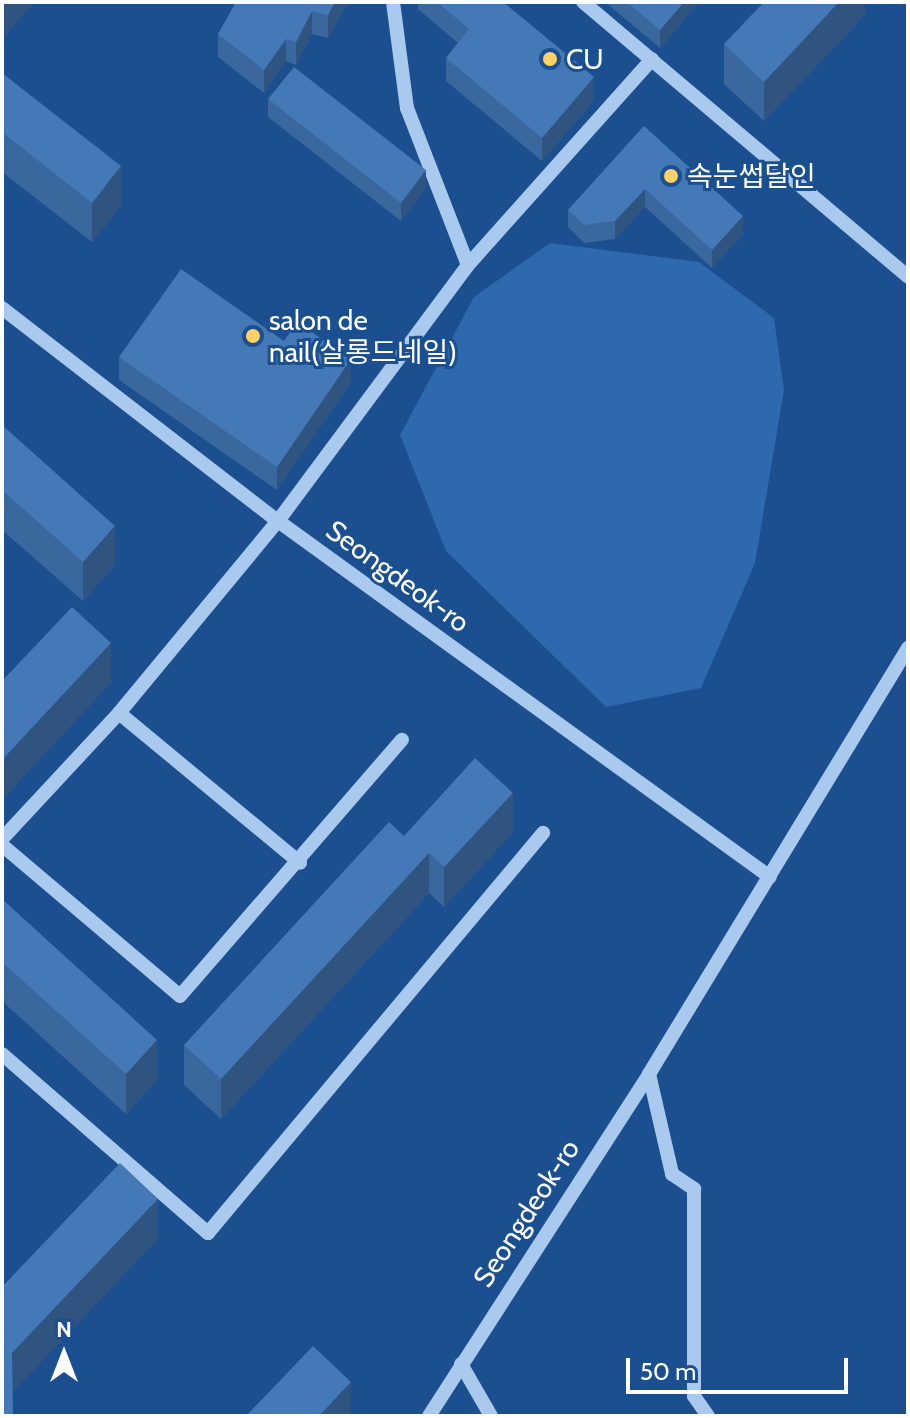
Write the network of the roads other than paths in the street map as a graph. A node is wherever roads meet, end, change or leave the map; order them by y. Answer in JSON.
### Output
{"nodes":[{"id":1,"x":393,"y":2,"type":"edge"},
{"id":2,"x":583,"y":2,"type":"edge"},
{"id":3,"x":652,"y":59,"type":"junction"},
{"id":4,"x":468,"y":265,"type":"junction"},
{"id":5,"x":908,"y":277,"type":"edge"},
{"id":6,"x":2,"y":308,"type":"edge"},
{"id":7,"x":278,"y":521,"type":"junction"},
{"id":8,"x":908,"y":648,"type":"edge"},
{"id":9,"x":119,"y":713,"type":"junction"},
{"id":10,"x":402,"y":740,"type":"dead end"},
{"id":11,"x":543,"y":833,"type":"dead end"},
{"id":12,"x":2,"y":839,"type":"edge"},
{"id":13,"x":2,"y":845,"type":"edge"},
{"id":14,"x":300,"y":863,"type":"junction"},
{"id":15,"x":770,"y":877,"type":"junction"},
{"id":16,"x":2,"y":1054,"type":"edge"},
{"id":17,"x":649,"y":1074,"type":"junction"},
{"id":18,"x":461,"y":1364,"type":"junction"},
{"id":19,"x":429,"y":1416,"type":"edge"},
{"id":20,"x":491,"y":1416,"type":"edge"},
{"id":21,"x":708,"y":1416,"type":"edge"}],
"edges":[{"from":1,"to":4,"type":"street"},
{"from":2,"to":3,"type":"street"},
{"from":3,"to":4,"type":"street"},
{"from":3,"to":5,"type":"street"},
{"from":4,"to":7,"type":"street"},
{"from":6,"to":7,"type":"street","name":"Seongdeok-ro"},
{"from":7,"to":9,"type":"street"},
{"from":7,"to":15,"type":"street","name":"Seongdeok-ro"},
{"from":8,"to":15,"type":"street","name":"Seongdeok-ro"},
{"from":9,"to":12,"type":"street"},
{"from":9,"to":14,"type":"street"},
{"from":10,"to":14,"type":"street"},
{"from":11,"to":16,"type":"street"},
{"from":13,"to":14,"type":"street"},
{"from":15,"to":17,"type":"street","name":"Seongdeok-ro"},
{"from":17,"to":18,"type":"street","name":"Seongdeok-ro"},
{"from":17,"to":21,"type":"street"},
{"from":18,"to":19,"type":"street","name":"Seongdeok-ro"},
{"from":18,"to":20,"type":"street"}]}
